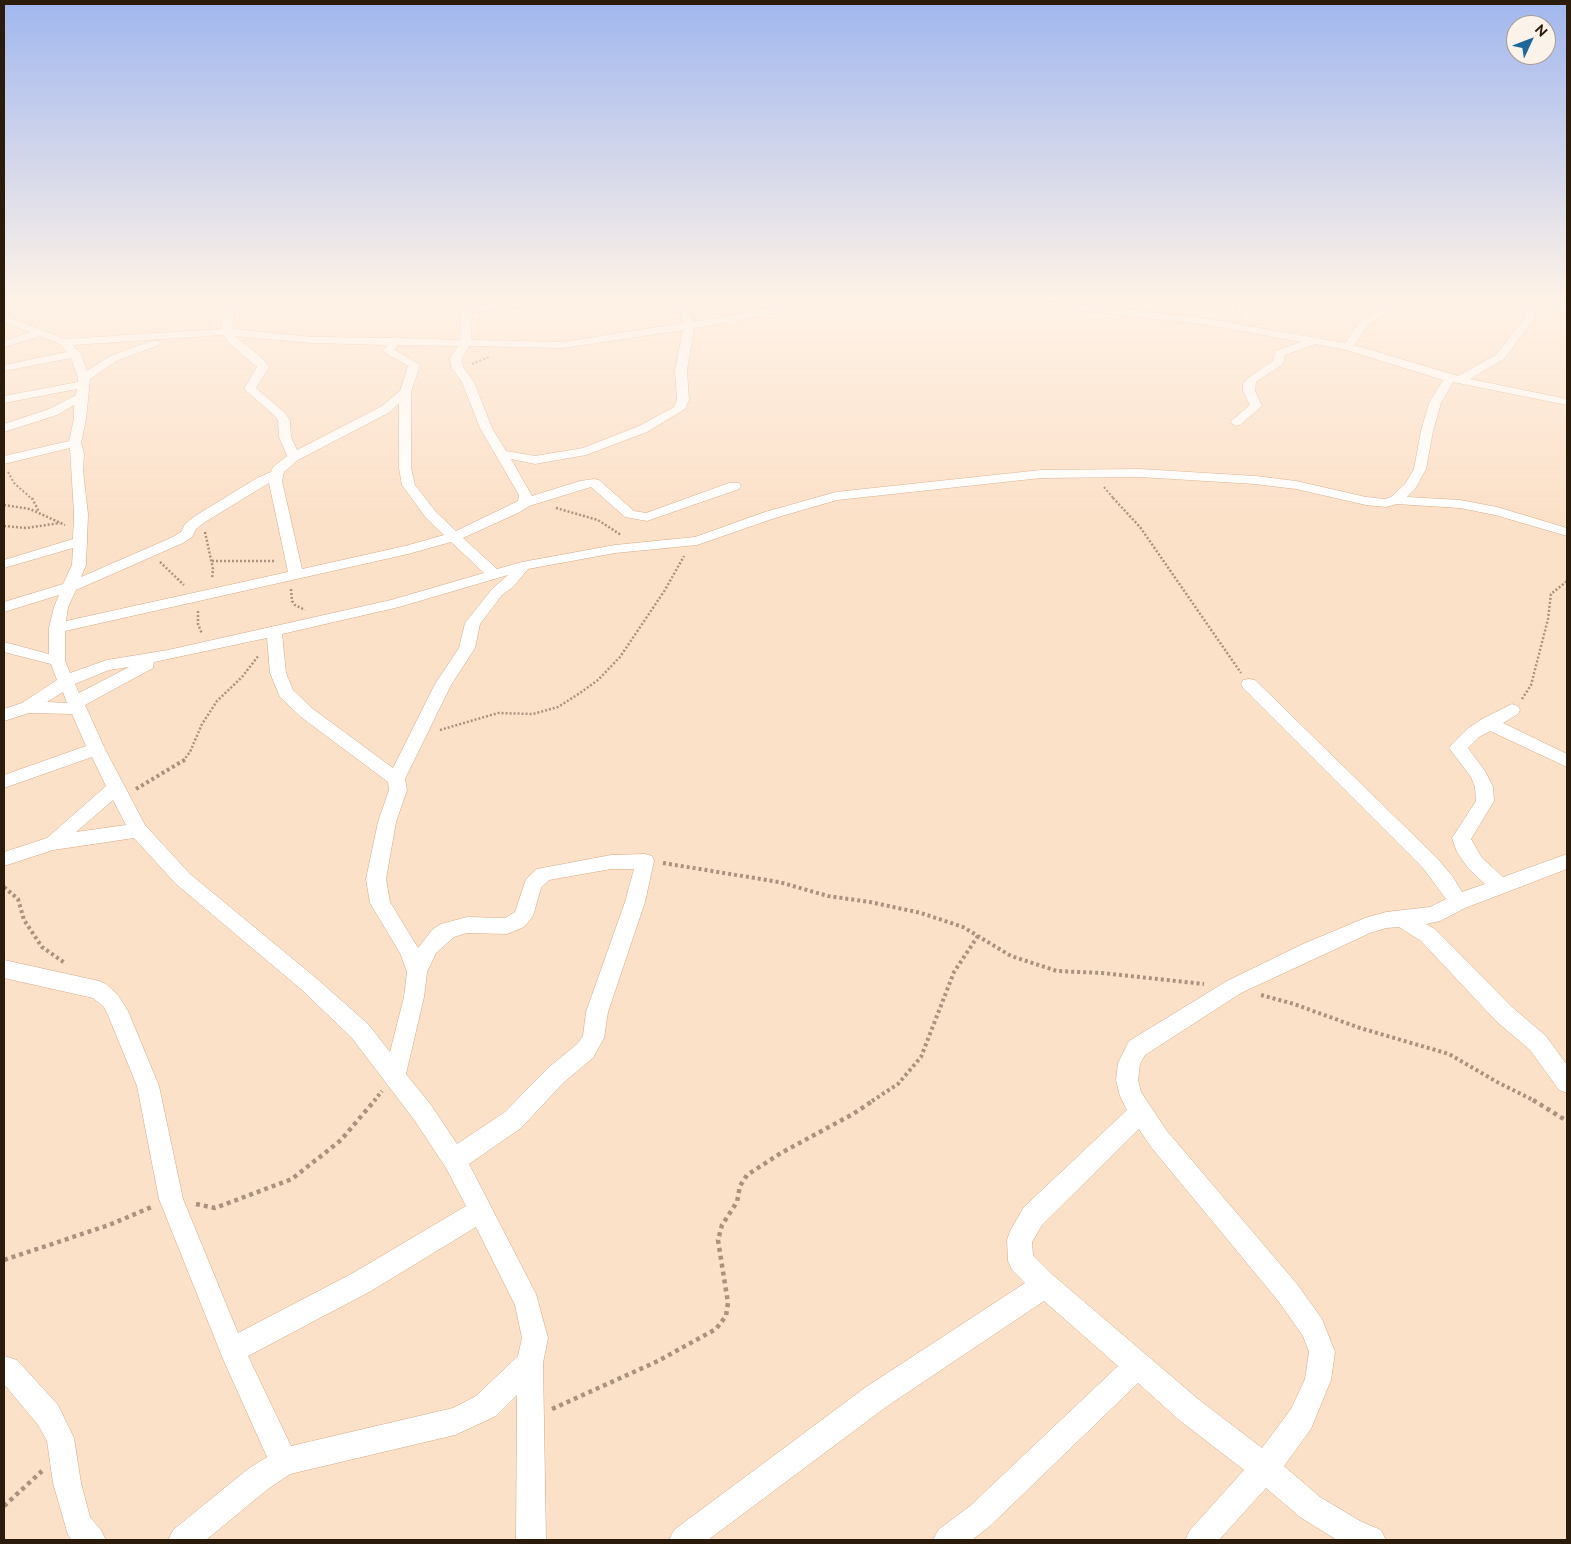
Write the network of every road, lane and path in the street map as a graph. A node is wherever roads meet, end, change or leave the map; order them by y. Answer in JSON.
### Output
{"nodes":[{"id":1,"x":77,"y":370,"type":"edge"},
{"id":2,"x":101,"y":370,"type":"edge"},
{"id":3,"x":261,"y":370,"type":"edge"},
{"id":4,"x":412,"y":370,"type":"edge"},
{"id":5,"x":459,"y":370,"type":"edge"},
{"id":6,"x":681,"y":370,"type":"edge"},
{"id":7,"x":1267,"y":370,"type":"edge"},
{"id":8,"x":1424,"y":370,"type":"edge"},
{"id":9,"x":1473,"y":370,"type":"edge"},
{"id":10,"x":1454,"y":379,"type":"junction"},
{"id":11,"x":83,"y":386,"type":"junction"},
{"id":12,"x":405,"y":392,"type":"junction"},
{"id":13,"x":4,"y":399,"type":"edge"},
{"id":14,"x":1567,"y":402,"type":"edge"},
{"id":15,"x":1236,"y":422,"type":"dead end"},
{"id":16,"x":4,"y":428,"type":"edge"},
{"id":17,"x":75,"y":443,"type":"junction"},
{"id":18,"x":502,"y":454,"type":"junction"},
{"id":19,"x":294,"y":457,"type":"junction"},
{"id":20,"x":5,"y":465,"type":"edge"},
{"id":21,"x":1093,"y":473,"type":"junction"},
{"id":22,"x":275,"y":475,"type":"junction"},
{"id":23,"x":734,"y":486,"type":"dead end"},
{"id":24,"x":542,"y":498,"type":"junction"},
{"id":25,"x":1396,"y":500,"type":"junction"},
{"id":26,"x":524,"y":503,"type":"junction"},
{"id":27,"x":4,"y":505,"type":"edge"},
{"id":28,"x":39,"y":512,"type":"junction"},
{"id":29,"x":200,"y":519,"type":"junction"},
{"id":30,"x":60,"y":524,"type":"junction"},
{"id":31,"x":4,"y":526,"type":"edge"},
{"id":32,"x":1567,"y":532,"type":"edge"},
{"id":33,"x":79,"y":535,"type":"junction"},
{"id":34,"x":455,"y":536,"type":"junction"},
{"id":35,"x":697,"y":541,"type":"junction"},
{"id":36,"x":644,"y":546,"type":"junction"},
{"id":37,"x":148,"y":552,"type":"junction"},
{"id":38,"x":212,"y":561,"type":"junction"},
{"id":39,"x":4,"y":564,"type":"edge"},
{"id":40,"x":522,"y":566,"type":"junction"},
{"id":41,"x":293,"y":570,"type":"junction"},
{"id":42,"x":495,"y":575,"type":"junction"},
{"id":43,"x":1567,"y":581,"type":"edge"},
{"id":44,"x":70,"y":586,"type":"junction"},
{"id":45,"x":201,"y":595,"type":"junction"},
{"id":46,"x":4,"y":607,"type":"edge"},
{"id":47,"x":326,"y":620,"type":"junction"},
{"id":48,"x":57,"y":628,"type":"junction"},
{"id":49,"x":274,"y":633,"type":"junction"},
{"id":50,"x":214,"y":643,"type":"junction"},
{"id":51,"x":4,"y":647,"type":"edge"},
{"id":52,"x":37,"y":655,"type":"junction"},
{"id":53,"x":168,"y":655,"type":"junction"},
{"id":54,"x":4,"y":658,"type":"edge"},
{"id":55,"x":57,"y":661,"type":"junction"},
{"id":56,"x":66,"y":682,"type":"junction"},
{"id":57,"x":1249,"y":684,"type":"joint"},
{"id":58,"x":76,"y":706,"type":"junction"},
{"id":59,"x":28,"y":707,"type":"junction"},
{"id":60,"x":1512,"y":710,"type":"joint"},
{"id":61,"x":4,"y":715,"type":"edge"},
{"id":62,"x":1488,"y":723,"type":"junction"},
{"id":63,"x":418,"y":738,"type":"junction"},
{"id":64,"x":96,"y":749,"type":"junction"},
{"id":65,"x":1567,"y":761,"type":"edge"},
{"id":66,"x":396,"y":779,"type":"junction"},
{"id":67,"x":4,"y":782,"type":"edge"},
{"id":68,"x":118,"y":793,"type":"junction"},
{"id":69,"x":138,"y":830,"type":"junction"},
{"id":70,"x":52,"y":843,"type":"junction"},
{"id":71,"x":4,"y":859,"type":"edge"},
{"id":72,"x":1567,"y":860,"type":"edge"},
{"id":73,"x":646,"y":861,"type":"junction"},
{"id":74,"x":1500,"y":886,"type":"junction"},
{"id":75,"x":4,"y":887,"type":"edge"},
{"id":76,"x":1458,"y":902,"type":"junction"},
{"id":77,"x":1402,"y":920,"type":"junction"},
{"id":78,"x":978,"y":936,"type":"junction"},
{"id":79,"x":68,"y":964,"type":"dead end"},
{"id":80,"x":4,"y":970,"type":"edge"},
{"id":81,"x":417,"y":972,"type":"junction"},
{"id":82,"x":1234,"y":987,"type":"junction"},
{"id":83,"x":395,"y":1075,"type":"junction"},
{"id":84,"x":1567,"y":1083,"type":"edge"},
{"id":85,"x":1141,"y":1112,"type":"junction"},
{"id":86,"x":1567,"y":1121,"type":"edge"},
{"id":87,"x":454,"y":1160,"type":"junction"},
{"id":88,"x":171,"y":1199,"type":"junction"},
{"id":89,"x":481,"y":1210,"type":"junction"},
{"id":90,"x":4,"y":1260,"type":"edge"},
{"id":91,"x":1045,"y":1285,"type":"junction"},
{"id":92,"x":232,"y":1350,"type":"junction"},
{"id":93,"x":530,"y":1363,"type":"junction"},
{"id":94,"x":1138,"y":1365,"type":"junction"},
{"id":95,"x":4,"y":1369,"type":"edge"},
{"id":96,"x":531,"y":1419,"type":"junction"},
{"id":97,"x":62,"y":1453,"type":"junction"},
{"id":98,"x":284,"y":1462,"type":"junction"},
{"id":99,"x":1265,"y":1468,"type":"junction"},
{"id":100,"x":4,"y":1506,"type":"edge"},
{"id":101,"x":91,"y":1540,"type":"edge"},
{"id":102,"x":180,"y":1540,"type":"edge"},
{"id":103,"x":531,"y":1540,"type":"edge"},
{"id":104,"x":684,"y":1540,"type":"edge"},
{"id":105,"x":948,"y":1540,"type":"edge"},
{"id":106,"x":1200,"y":1540,"type":"edge"},
{"id":107,"x":1372,"y":1540,"type":"edge"}],
"edges":[{"from":1,"to":11,"type":"street"},
{"from":2,"to":11,"type":"street"},
{"from":3,"to":19,"type":"street"},
{"from":4,"to":12,"type":"street"},
{"from":5,"to":18,"type":"street"},
{"from":6,"to":18,"type":"street"},
{"from":7,"to":15,"type":"street"},
{"from":8,"to":10,"type":"street"},
{"from":9,"to":10,"type":"street"},
{"from":10,"to":14,"type":"street"},
{"from":10,"to":25,"type":"street"},
{"from":11,"to":13,"type":"street"},
{"from":11,"to":16,"type":"street"},
{"from":11,"to":17,"type":"street"},
{"from":12,"to":19,"type":"street"},
{"from":12,"to":34,"type":"street"},
{"from":17,"to":20,"type":"street"},
{"from":17,"to":33,"type":"street"},
{"from":18,"to":26,"type":"street"},
{"from":19,"to":22,"type":"street"},
{"from":20,"to":28,"type":"path"},
{"from":21,"to":25,"type":"street"},
{"from":21,"to":35,"type":"street"},
{"from":21,"to":57,"type":"path"},
{"from":22,"to":29,"type":"street"},
{"from":22,"to":41,"type":"street"},
{"from":23,"to":24,"type":"street"},
{"from":24,"to":26,"type":"street"},
{"from":24,"to":36,"type":"path"},
{"from":25,"to":32,"type":"street"},
{"from":26,"to":34,"type":"street"},
{"from":27,"to":28,"type":"path"},
{"from":28,"to":30,"type":"path"},
{"from":29,"to":37,"type":"street"},
{"from":29,"to":38,"type":"path"},
{"from":30,"to":31,"type":"path"},
{"from":30,"to":33,"type":"path"},
{"from":33,"to":39,"type":"street"},
{"from":33,"to":44,"type":"street"},
{"from":34,"to":41,"type":"street"},
{"from":34,"to":42,"type":"street"},
{"from":35,"to":36,"type":"street"},
{"from":35,"to":63,"type":"path"},
{"from":36,"to":40,"type":"street"},
{"from":37,"to":44,"type":"street"},
{"from":37,"to":45,"type":"path"},
{"from":38,"to":41,"type":"path"},
{"from":38,"to":45,"type":"path"},
{"from":40,"to":42,"type":"street"},
{"from":40,"to":63,"type":"street"},
{"from":41,"to":45,"type":"street"},
{"from":41,"to":47,"type":"path"},
{"from":42,"to":47,"type":"street"},
{"from":43,"to":60,"type":"path"},
{"from":44,"to":46,"type":"street"},
{"from":44,"to":48,"type":"street"},
{"from":45,"to":48,"type":"street"},
{"from":45,"to":50,"type":"path"},
{"from":47,"to":49,"type":"street"},
{"from":48,"to":55,"type":"street"},
{"from":49,"to":50,"type":"street"},
{"from":49,"to":66,"type":"street"},
{"from":49,"to":68,"type":"path"},
{"from":50,"to":53,"type":"street"},
{"from":51,"to":52,"type":"street"},
{"from":52,"to":54,"type":"street"},
{"from":52,"to":55,"type":"street"},
{"from":53,"to":56,"type":"street"},
{"from":53,"to":58,"type":"street"},
{"from":55,"to":56,"type":"street"},
{"from":56,"to":58,"type":"street"},
{"from":56,"to":59,"type":"street"},
{"from":57,"to":76,"type":"street"},
{"from":58,"to":59,"type":"street"},
{"from":58,"to":64,"type":"street"},
{"from":59,"to":61,"type":"street"},
{"from":60,"to":62,"type":"street"},
{"from":62,"to":65,"type":"street"},
{"from":62,"to":74,"type":"street"},
{"from":63,"to":66,"type":"street"},
{"from":64,"to":67,"type":"street"},
{"from":64,"to":68,"type":"street"},
{"from":66,"to":81,"type":"street"},
{"from":68,"to":69,"type":"street"},
{"from":68,"to":70,"type":"street"},
{"from":69,"to":70,"type":"street"},
{"from":69,"to":83,"type":"street"},
{"from":70,"to":71,"type":"street"},
{"from":72,"to":74,"type":"street"},
{"from":73,"to":78,"type":"path"},
{"from":73,"to":81,"type":"street"},
{"from":73,"to":87,"type":"street"},
{"from":74,"to":76,"type":"street"},
{"from":75,"to":79,"type":"path"},
{"from":76,"to":77,"type":"street"},
{"from":77,"to":82,"type":"street"},
{"from":77,"to":84,"type":"street"},
{"from":78,"to":82,"type":"path"},
{"from":78,"to":96,"type":"path"},
{"from":80,"to":88,"type":"street"},
{"from":81,"to":83,"type":"street"},
{"from":82,"to":85,"type":"street"},
{"from":82,"to":86,"type":"path"},
{"from":83,"to":87,"type":"street"},
{"from":83,"to":88,"type":"path"},
{"from":85,"to":91,"type":"street"},
{"from":85,"to":99,"type":"street"},
{"from":87,"to":89,"type":"street"},
{"from":88,"to":90,"type":"path"},
{"from":88,"to":92,"type":"street"},
{"from":89,"to":92,"type":"street"},
{"from":89,"to":93,"type":"street"},
{"from":91,"to":94,"type":"street"},
{"from":91,"to":104,"type":"street"},
{"from":92,"to":98,"type":"street"},
{"from":93,"to":96,"type":"street"},
{"from":93,"to":98,"type":"street"},
{"from":94,"to":99,"type":"street"},
{"from":94,"to":105,"type":"street"},
{"from":95,"to":97,"type":"street"},
{"from":96,"to":103,"type":"street"},
{"from":97,"to":100,"type":"path"},
{"from":97,"to":101,"type":"street"},
{"from":98,"to":102,"type":"street"},
{"from":99,"to":106,"type":"street"},
{"from":99,"to":107,"type":"street"}]}
